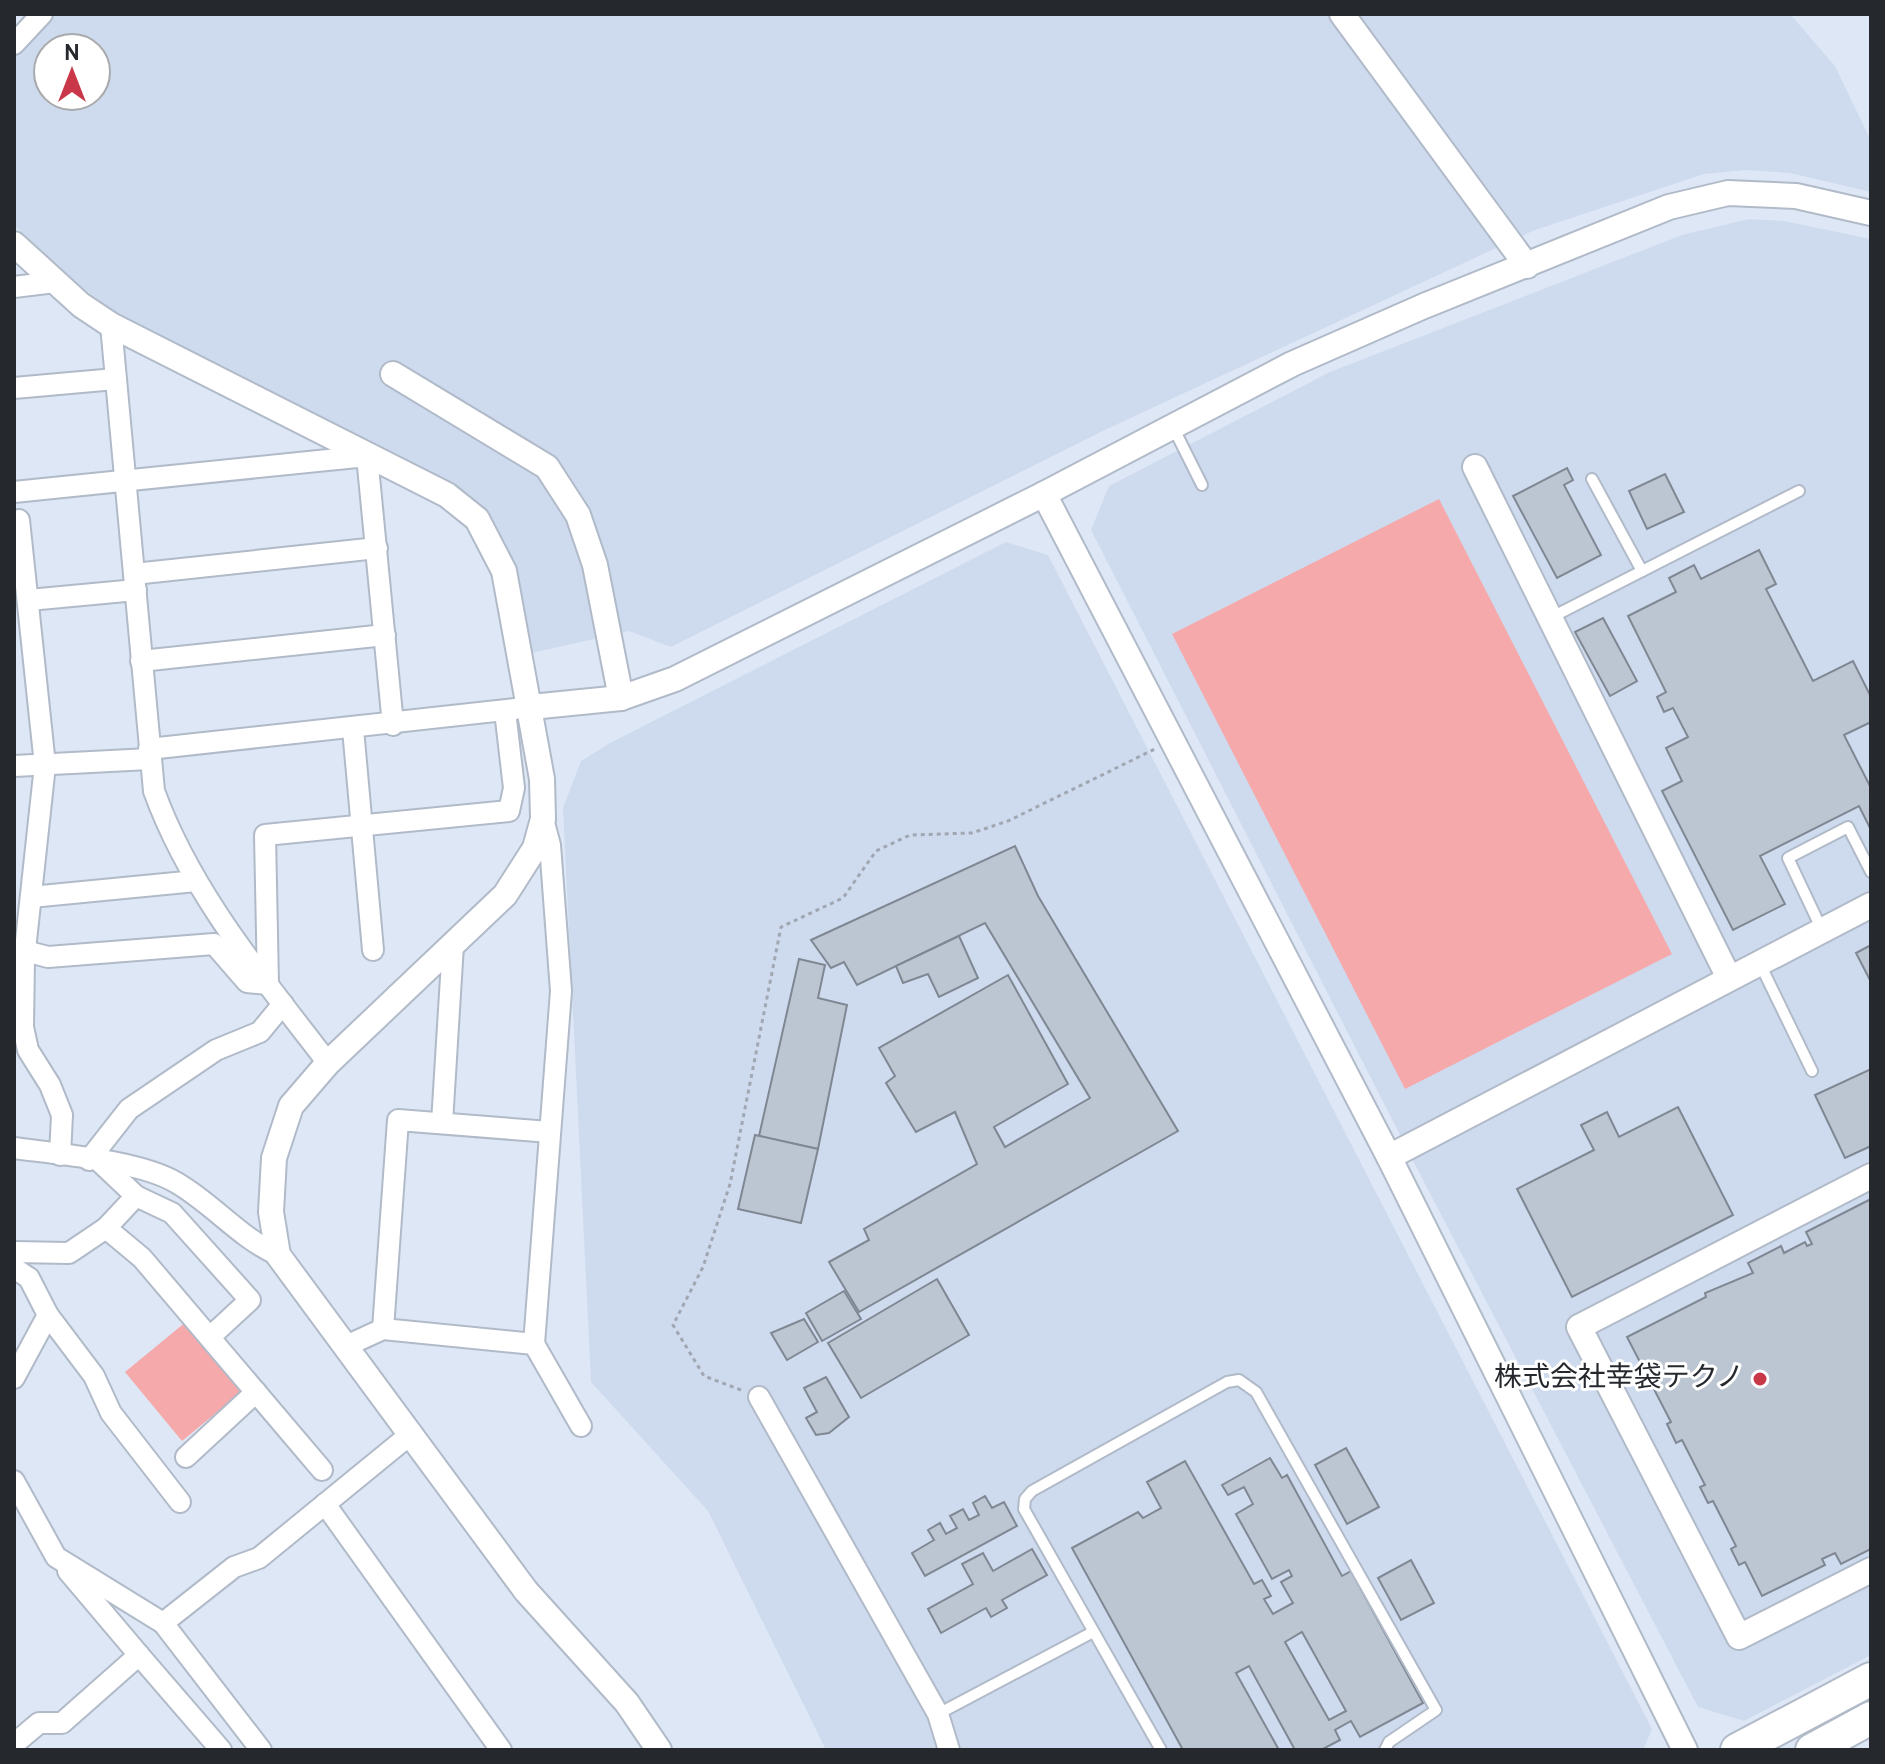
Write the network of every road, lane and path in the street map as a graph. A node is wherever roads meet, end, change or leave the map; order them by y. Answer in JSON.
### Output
{"nodes":[{"id":1,"x":42,"y":14,"type":"edge"},
{"id":2,"x":1342,"y":14,"type":"edge"},
{"id":3,"x":14,"y":44,"type":"edge"},
{"id":4,"x":1871,"y":213,"type":"edge"},
{"id":5,"x":14,"y":244,"type":"edge"},
{"id":6,"x":1527,"y":266,"type":"junction"},
{"id":7,"x":55,"y":282,"type":"junction"},
{"id":8,"x":14,"y":287,"type":"edge"},
{"id":9,"x":111,"y":325,"type":"junction"},
{"id":10,"x":393,"y":374,"type":"dead end"},
{"id":11,"x":115,"y":379,"type":"junction"},
{"id":12,"x":14,"y":388,"type":"edge"},
{"id":13,"x":1173,"y":427,"type":"junction"},
{"id":14,"x":367,"y":456,"type":"junction"},
{"id":15,"x":1475,"y":467,"type":"dead end"},
{"id":16,"x":1592,"y":479,"type":"dead end"},
{"id":17,"x":125,"y":481,"type":"junction"},
{"id":18,"x":1202,"y":485,"type":"dead end"},
{"id":19,"x":1799,"y":491,"type":"dead end"},
{"id":20,"x":14,"y":492,"type":"edge"},
{"id":21,"x":1044,"y":494,"type":"junction"},
{"id":22,"x":19,"y":520,"type":"dead end"},
{"id":23,"x":377,"y":548,"type":"junction"},
{"id":24,"x":1642,"y":571,"type":"junction"},
{"id":25,"x":135,"y":582,"type":"junction"},
{"id":26,"x":29,"y":600,"type":"junction"},
{"id":27,"x":1550,"y":618,"type":"junction"},
{"id":28,"x":385,"y":635,"type":"junction"},
{"id":29,"x":23,"y":643,"type":"edge"},
{"id":30,"x":141,"y":661,"type":"junction"},
{"id":31,"x":621,"y":698,"type":"junction"},
{"id":32,"x":531,"y":707,"type":"junction"},
{"id":33,"x":505,"y":711,"type":"junction"},
{"id":34,"x":393,"y":725,"type":"junction"},
{"id":35,"x":353,"y":729,"type":"junction"},
{"id":36,"x":1172,"y":741,"type":"junction"},
{"id":37,"x":149,"y":754,"type":"junction"},
{"id":38,"x":45,"y":765,"type":"junction"},
{"id":39,"x":14,"y":766,"type":"edge"},
{"id":40,"x":543,"y":819,"type":"junction"},
{"id":41,"x":362,"y":826,"type":"junction"},
{"id":42,"x":1871,"y":872,"type":"edge"},
{"id":43,"x":196,"y":881,"type":"junction"},
{"id":44,"x":31,"y":897,"type":"junction"},
{"id":45,"x":1871,"y":905,"type":"edge"},
{"id":46,"x":1822,"y":930,"type":"junction"},
{"id":47,"x":453,"y":945,"type":"junction"},
{"id":48,"x":373,"y":950,"type":"dead end"},
{"id":49,"x":25,"y":951,"type":"junction"},
{"id":50,"x":1759,"y":962,"type":"junction"},
{"id":51,"x":1729,"y":978,"type":"junction"},
{"id":52,"x":268,"y":984,"type":"junction"},
{"id":53,"x":283,"y":1004,"type":"junction"},
{"id":54,"x":20,"y":1045,"type":"edge"},
{"id":55,"x":328,"y":1063,"type":"junction"},
{"id":56,"x":1812,"y":1071,"type":"dead end"},
{"id":57,"x":442,"y":1123,"type":"junction"},
{"id":58,"x":550,"y":1132,"type":"junction"},
{"id":59,"x":14,"y":1148,"type":"edge"},
{"id":60,"x":60,"y":1155,"type":"junction"},
{"id":61,"x":1389,"y":1157,"type":"junction"},
{"id":62,"x":95,"y":1161,"type":"junction"},
{"id":63,"x":1871,"y":1176,"type":"edge"},
{"id":64,"x":136,"y":1196,"type":"junction"},
{"id":65,"x":106,"y":1228,"type":"junction"},
{"id":66,"x":14,"y":1252,"type":"edge"},
{"id":67,"x":278,"y":1255,"type":"junction"},
{"id":68,"x":14,"y":1268,"type":"edge"},
{"id":69,"x":48,"y":1315,"type":"junction"},
{"id":70,"x":383,"y":1329,"type":"junction"},
{"id":71,"x":210,"y":1337,"type":"junction"},
{"id":72,"x":534,"y":1344,"type":"junction"},
{"id":73,"x":346,"y":1346,"type":"junction"},
{"id":74,"x":14,"y":1378,"type":"edge"},
{"id":75,"x":256,"y":1392,"type":"junction"},
{"id":76,"x":759,"y":1397,"type":"joint"},
{"id":77,"x":581,"y":1426,"type":"dead end"},
{"id":78,"x":412,"y":1433,"type":"junction"},
{"id":79,"x":186,"y":1457,"type":"dead end"},
{"id":80,"x":322,"y":1470,"type":"dead end"},
{"id":81,"x":14,"y":1481,"type":"edge"},
{"id":82,"x":180,"y":1502,"type":"dead end"},
{"id":83,"x":325,"y":1504,"type":"junction"},
{"id":84,"x":56,"y":1557,"type":"junction"},
{"id":85,"x":1871,"y":1570,"type":"edge"},
{"id":86,"x":163,"y":1623,"type":"junction"},
{"id":87,"x":1093,"y":1632,"type":"junction"},
{"id":88,"x":139,"y":1655,"type":"junction"},
{"id":89,"x":1871,"y":1679,"type":"edge"},
{"id":90,"x":938,"y":1714,"type":"junction"},
{"id":91,"x":1871,"y":1718,"type":"edge"},
{"id":92,"x":14,"y":1744,"type":"edge"},
{"id":93,"x":221,"y":1750,"type":"edge"},
{"id":94,"x":261,"y":1750,"type":"edge"},
{"id":95,"x":501,"y":1750,"type":"edge"},
{"id":96,"x":659,"y":1750,"type":"edge"},
{"id":97,"x":949,"y":1750,"type":"edge"},
{"id":98,"x":1161,"y":1750,"type":"edge"},
{"id":99,"x":1385,"y":1750,"type":"edge"},
{"id":100,"x":1685,"y":1750,"type":"edge"},
{"id":101,"x":1737,"y":1750,"type":"edge"},
{"id":102,"x":1812,"y":1750,"type":"edge"}],
"edges":[{"from":1,"to":3,"type":"street"},
{"from":2,"to":6,"type":"street"},
{"from":4,"to":6,"type":"street"},
{"from":5,"to":7,"type":"street"},
{"from":6,"to":13,"type":"street"},
{"from":7,"to":8,"type":"street"},
{"from":7,"to":9,"type":"street"},
{"from":9,"to":11,"type":"street"},
{"from":9,"to":14,"type":"street"},
{"from":10,"to":31,"type":"street"},
{"from":11,"to":12,"type":"street"},
{"from":11,"to":17,"type":"street"},
{"from":13,"to":18,"type":"lane"},
{"from":13,"to":21,"type":"street"},
{"from":14,"to":17,"type":"street"},
{"from":14,"to":23,"type":"street"},
{"from":14,"to":32,"type":"street"},
{"from":15,"to":27,"type":"street"},
{"from":16,"to":24,"type":"lane"},
{"from":17,"to":20,"type":"street"},
{"from":17,"to":25,"type":"street"},
{"from":19,"to":24,"type":"lane"},
{"from":21,"to":31,"type":"street"},
{"from":21,"to":36,"type":"street"},
{"from":22,"to":26,"type":"street"},
{"from":23,"to":25,"type":"street"},
{"from":23,"to":28,"type":"street"},
{"from":24,"to":27,"type":"lane"},
{"from":25,"to":26,"type":"street"},
{"from":25,"to":30,"type":"street"},
{"from":26,"to":29,"type":"street"},
{"from":27,"to":51,"type":"street"},
{"from":28,"to":30,"type":"street"},
{"from":28,"to":34,"type":"street"},
{"from":29,"to":38,"type":"street"},
{"from":30,"to":37,"type":"street"},
{"from":31,"to":32,"type":"street"},
{"from":32,"to":33,"type":"street"},
{"from":32,"to":40,"type":"street"},
{"from":33,"to":34,"type":"street"},
{"from":33,"to":41,"type":"street"},
{"from":34,"to":35,"type":"street"},
{"from":35,"to":37,"type":"street"},
{"from":35,"to":41,"type":"street"},
{"from":36,"to":61,"type":"street"},
{"from":36,"to":76,"type":"path"},
{"from":37,"to":38,"type":"street"},
{"from":37,"to":43,"type":"street"},
{"from":38,"to":39,"type":"street"},
{"from":38,"to":44,"type":"street"},
{"from":40,"to":47,"type":"street"},
{"from":40,"to":58,"type":"street"},
{"from":41,"to":48,"type":"street"},
{"from":41,"to":52,"type":"street"},
{"from":42,"to":46,"type":"lane"},
{"from":43,"to":44,"type":"street"},
{"from":43,"to":52,"type":"street"},
{"from":44,"to":49,"type":"street"},
{"from":45,"to":46,"type":"street"},
{"from":46,"to":50,"type":"street"},
{"from":47,"to":55,"type":"street"},
{"from":47,"to":57,"type":"street"},
{"from":49,"to":52,"type":"street"},
{"from":49,"to":54,"type":"street"},
{"from":50,"to":51,"type":"street"},
{"from":50,"to":56,"type":"lane"},
{"from":51,"to":61,"type":"street"},
{"from":52,"to":53,"type":"street"},
{"from":53,"to":55,"type":"street"},
{"from":53,"to":62,"type":"street"},
{"from":54,"to":60,"type":"street"},
{"from":55,"to":67,"type":"street"},
{"from":57,"to":58,"type":"street"},
{"from":57,"to":70,"type":"street"},
{"from":58,"to":72,"type":"street"},
{"from":59,"to":60,"type":"street"},
{"from":60,"to":62,"type":"street"},
{"from":61,"to":100,"type":"street"},
{"from":62,"to":64,"type":"street"},
{"from":62,"to":67,"type":"street"},
{"from":63,"to":85,"type":"street"},
{"from":64,"to":65,"type":"street"},
{"from":64,"to":71,"type":"street"},
{"from":65,"to":66,"type":"street"},
{"from":65,"to":71,"type":"street"},
{"from":67,"to":73,"type":"street"},
{"from":68,"to":69,"type":"street"},
{"from":69,"to":74,"type":"street"},
{"from":69,"to":82,"type":"street"},
{"from":70,"to":72,"type":"street"},
{"from":70,"to":73,"type":"street"},
{"from":71,"to":75,"type":"street"},
{"from":72,"to":77,"type":"street"},
{"from":73,"to":78,"type":"street"},
{"from":75,"to":79,"type":"street"},
{"from":75,"to":80,"type":"street"},
{"from":76,"to":90,"type":"street"},
{"from":78,"to":83,"type":"street"},
{"from":78,"to":96,"type":"street"},
{"from":81,"to":84,"type":"street"},
{"from":83,"to":86,"type":"street"},
{"from":83,"to":95,"type":"street"},
{"from":84,"to":86,"type":"street"},
{"from":84,"to":88,"type":"street"},
{"from":86,"to":94,"type":"street"},
{"from":87,"to":90,"type":"lane"},
{"from":87,"to":98,"type":"lane"},
{"from":87,"to":99,"type":"lane"},
{"from":88,"to":92,"type":"street"},
{"from":88,"to":93,"type":"street"},
{"from":89,"to":101,"type":"highway"},
{"from":90,"to":97,"type":"street"},
{"from":91,"to":102,"type":"highway"}]}
